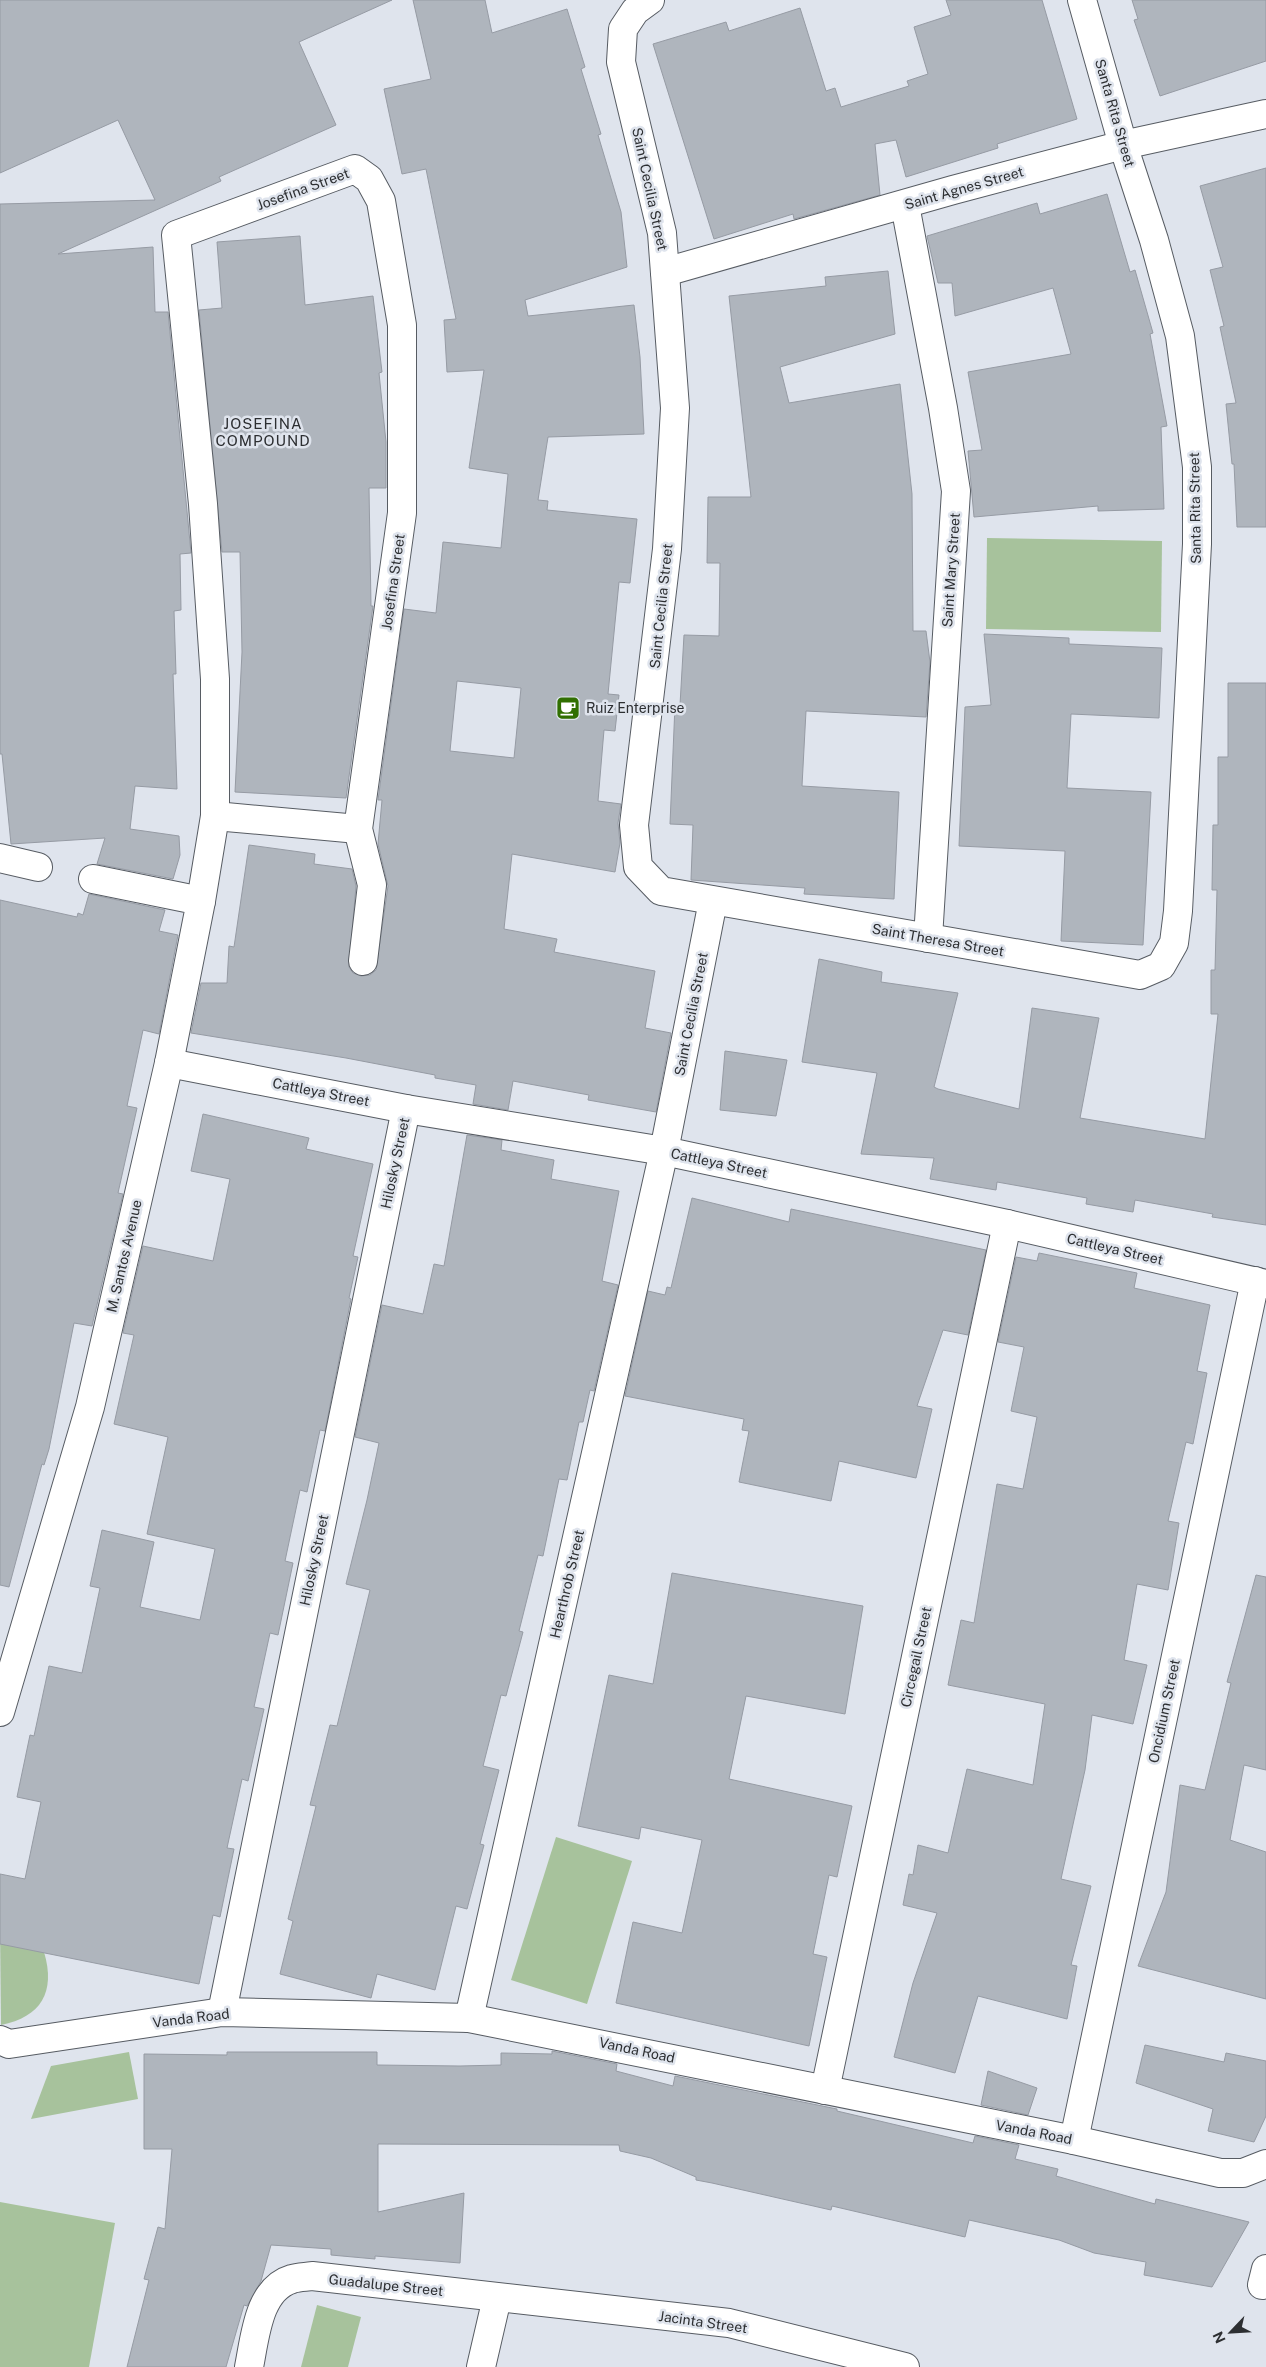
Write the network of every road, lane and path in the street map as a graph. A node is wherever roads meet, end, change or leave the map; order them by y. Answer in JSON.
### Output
{"nodes":[{"id":1,"x":1082,"y":0,"type":"edge"},
{"id":2,"x":642,"y":6,"type":"edge"},
{"id":3,"x":1266,"y":114,"type":"edge"},
{"id":4,"x":1123,"y":145,"type":"junction"},
{"id":5,"x":905,"y":205,"type":"junction"},
{"id":6,"x":665,"y":272,"type":"junction"},
{"id":7,"x":215,"y":816,"type":"junction"},
{"id":8,"x":358,"y":829,"type":"junction"},
{"id":9,"x":0,"y":858,"type":"edge"},
{"id":10,"x":38,"y":867,"type":"dead end"},
{"id":11,"x":93,"y":879,"type":"dead end"},
{"id":12,"x":200,"y":901,"type":"junction"},
{"id":13,"x":713,"y":901,"type":"junction"},
{"id":14,"x":928,"y":938,"type":"junction"},
{"id":15,"x":363,"y":961,"type":"dead end"},
{"id":16,"x":1161,"y":966,"type":"joint"},
{"id":17,"x":169,"y":1063,"type":"junction"},
{"id":18,"x":406,"y":1108,"type":"junction"},
{"id":19,"x":664,"y":1151,"type":"junction"},
{"id":20,"x":1007,"y":1224,"type":"junction"},
{"id":21,"x":1260,"y":1283,"type":"edge"},
{"id":22,"x":0,"y":1712,"type":"edge"},
{"id":23,"x":222,"y":2012,"type":"junction"},
{"id":24,"x":469,"y":2018,"type":"junction"},
{"id":25,"x":3,"y":2048,"type":"edge"},
{"id":26,"x":825,"y":2090,"type":"junction"},
{"id":27,"x":1074,"y":2140,"type":"junction"},
{"id":28,"x":1266,"y":2165,"type":"edge"},
{"id":29,"x":497,"y":2298,"type":"junction"},
{"id":30,"x":249,"y":2367,"type":"edge"},
{"id":31,"x":482,"y":2367,"type":"edge"},
{"id":32,"x":905,"y":2367,"type":"edge"}],
"edges":[{"from":1,"to":4,"type":"street","name":"Santa Rita Street"},
{"from":2,"to":6,"type":"street","name":"Saint Cecilia Street"},
{"from":3,"to":4,"type":"street","name":"Saint Agnes Street"},
{"from":4,"to":5,"type":"street","name":"Saint Agnes Street"},
{"from":4,"to":16,"type":"street","name":"Santa Rita Street"},
{"from":5,"to":6,"type":"street","name":"Saint Agnes Street"},
{"from":5,"to":14,"type":"street","name":"Saint Mary Street"},
{"from":6,"to":13,"type":"street","name":"Saint Cecilia Street"},
{"from":7,"to":8,"type":"street"},
{"from":7,"to":8,"type":"street","name":"Josefina Street"},
{"from":7,"to":12,"type":"street","name":"Josefina Street"},
{"from":8,"to":15,"type":"street","name":"Josefina Street"},
{"from":9,"to":10,"type":"street"},
{"from":11,"to":12,"type":"street"},
{"from":12,"to":17,"type":"street","name":"M. Santos Avenue"},
{"from":13,"to":14,"type":"street","name":"Saint Theresa Street"},
{"from":13,"to":19,"type":"street","name":"Saint Cecilia Street"},
{"from":14,"to":16,"type":"street","name":"Saint Theresa Street"},
{"from":17,"to":18,"type":"street","name":"Cattleya Street"},
{"from":17,"to":22,"type":"street","name":"M. Santos Avenue"},
{"from":18,"to":19,"type":"street","name":"Cattleya Street"},
{"from":18,"to":23,"type":"street","name":"Hilosky Street"},
{"from":19,"to":20,"type":"street","name":"Cattleya Street"},
{"from":19,"to":24,"type":"street","name":"Hearthrob Street"},
{"from":20,"to":21,"type":"street","name":"Cattleya Street"},
{"from":20,"to":26,"type":"street","name":"Circegail Street"},
{"from":21,"to":27,"type":"street","name":"Oncidium Street"},
{"from":23,"to":24,"type":"street","name":"Vanda Road"},
{"from":23,"to":25,"type":"street","name":"Vanda Road"},
{"from":24,"to":26,"type":"street","name":"Vanda Road"},
{"from":26,"to":27,"type":"street","name":"Vanda Road"},
{"from":27,"to":28,"type":"street","name":"Vanda Road"},
{"from":29,"to":30,"type":"street","name":"Guadalupe Street"},
{"from":29,"to":31,"type":"street"},
{"from":29,"to":32,"type":"street","name":"Jacinta Street"}]}
